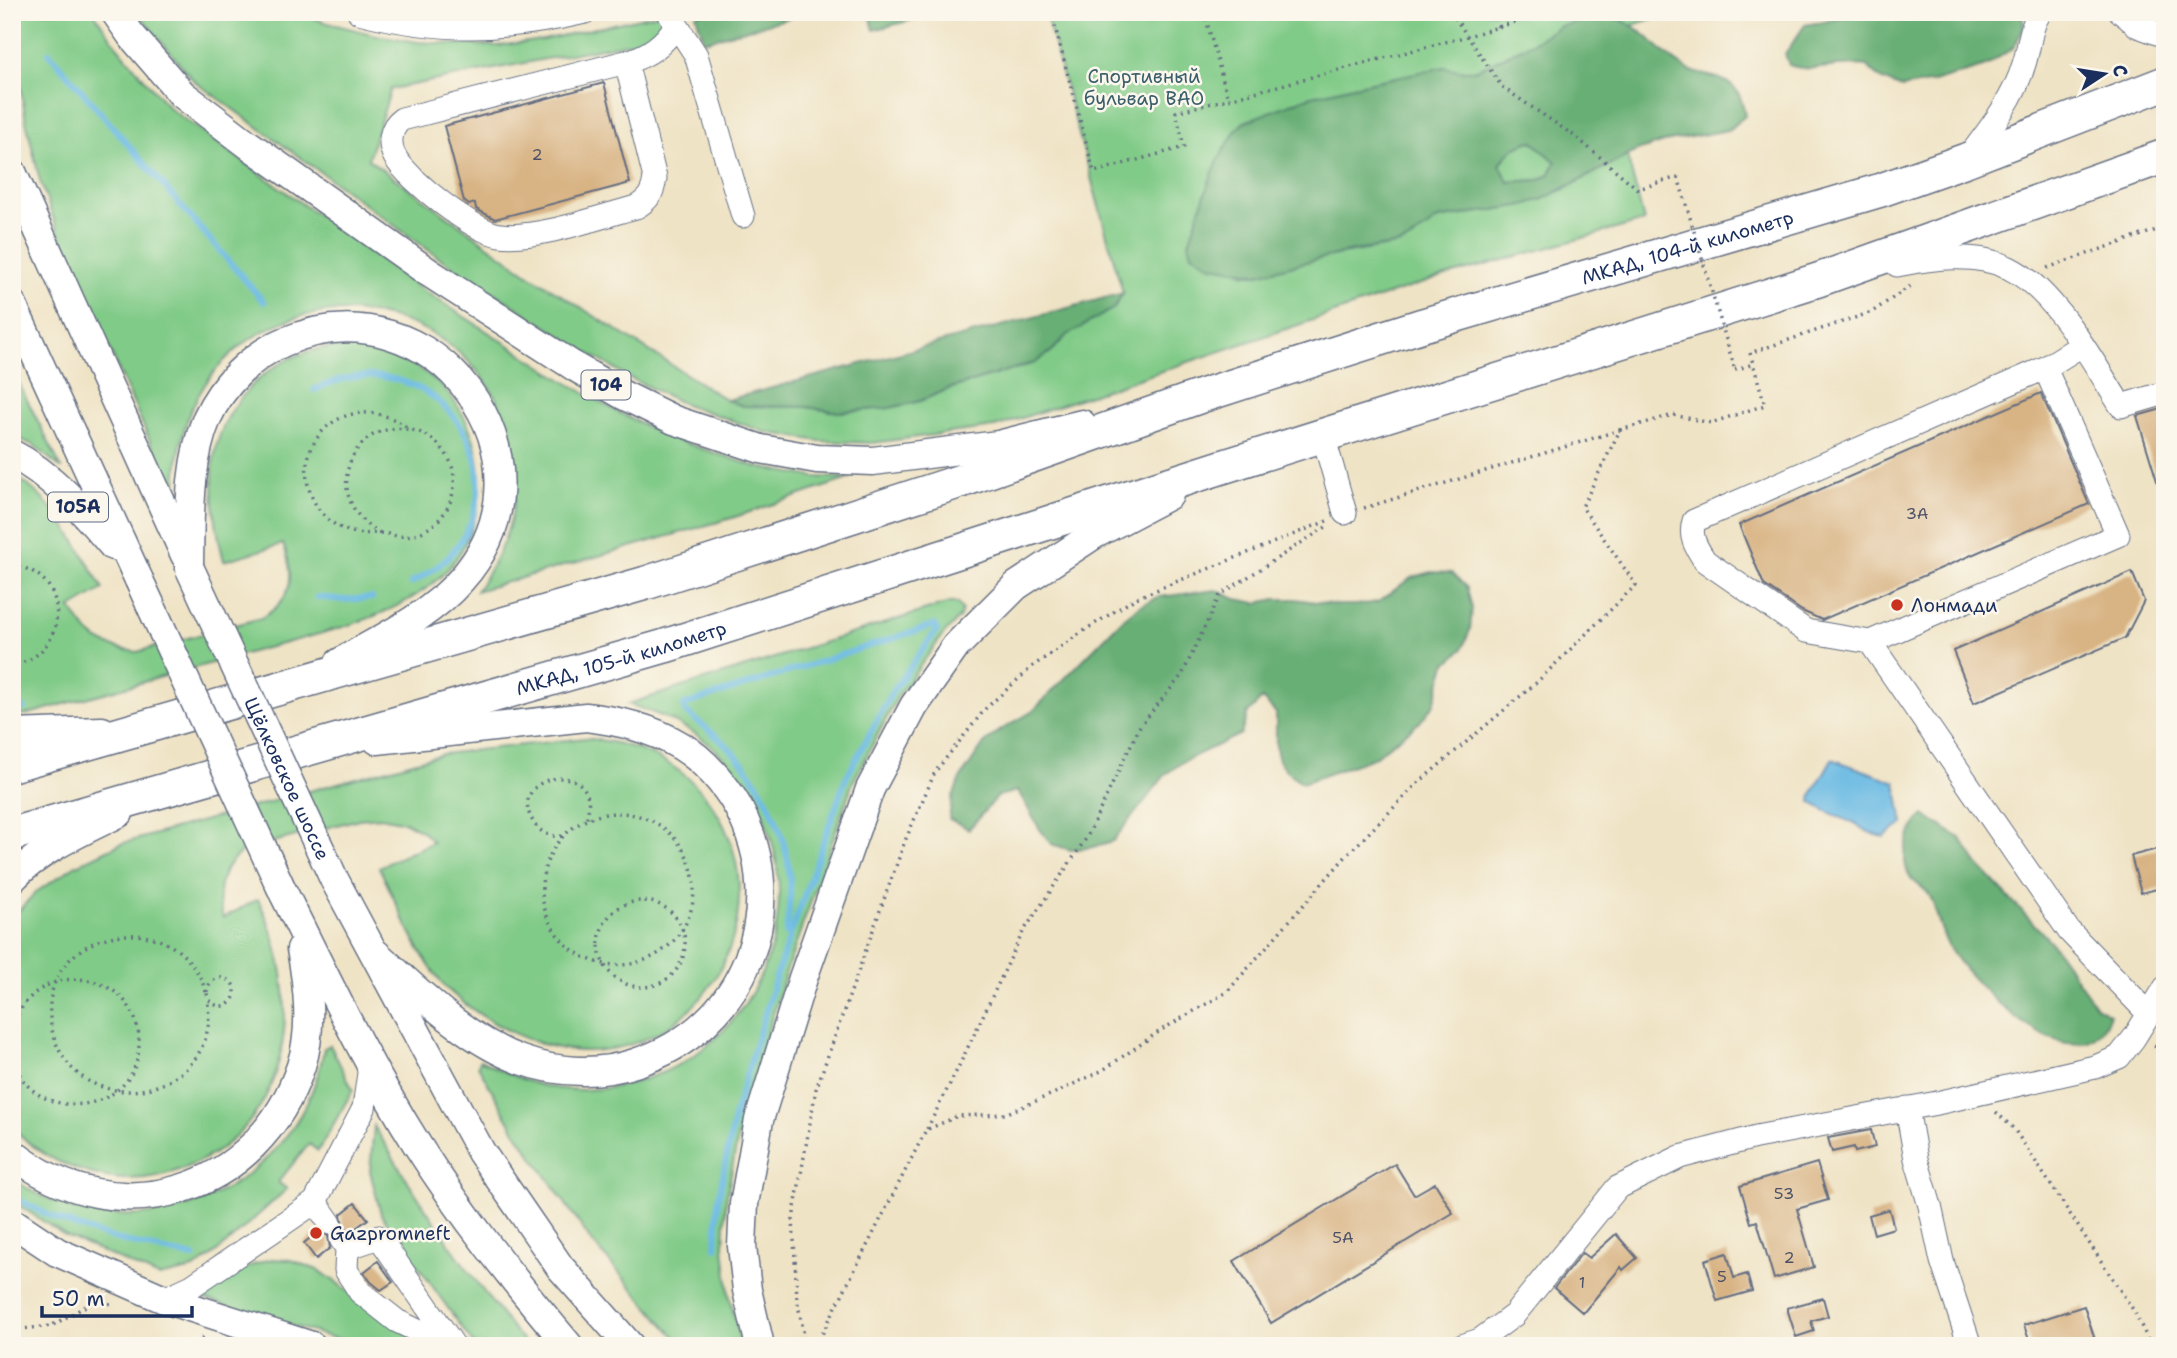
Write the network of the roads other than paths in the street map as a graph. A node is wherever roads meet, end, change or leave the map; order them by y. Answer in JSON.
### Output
{"nodes":[{"id":1,"x":115,"y":12,"type":"edge"},
{"id":2,"x":359,"y":12,"type":"edge"},
{"id":3,"x":585,"y":12,"type":"edge"},
{"id":4,"x":2040,"y":12,"type":"edge"},
{"id":5,"x":2121,"y":12,"type":"edge"},
{"id":6,"x":672,"y":19,"type":"edge"},
{"id":7,"x":494,"y":20,"type":"edge"},
{"id":8,"x":2165,"y":36,"type":"edge"},
{"id":9,"x":626,"y":62,"type":"junction"},
{"id":10,"x":2165,"y":83,"type":"edge"},
{"id":11,"x":12,"y":149,"type":"edge"},
{"id":12,"x":2165,"y":156,"type":"edge"},
{"id":13,"x":1966,"y":160,"type":"junction"},
{"id":14,"x":15,"y":179,"type":"edge"},
{"id":15,"x":743,"y":216,"type":"dead end"},
{"id":16,"x":1818,"y":280,"type":"junction"},
{"id":17,"x":12,"y":303,"type":"edge"},
{"id":18,"x":2082,"y":345,"type":"junction"},
{"id":19,"x":2045,"y":368,"type":"junction"},
{"id":20,"x":2165,"y":393,"type":"edge"},
{"id":21,"x":1204,"y":395,"type":"junction"},
{"id":22,"x":1323,"y":435,"type":"junction"},
{"id":23,"x":12,"y":454,"type":"edge"},
{"id":24,"x":1223,"y":467,"type":"junction"},
{"id":25,"x":1345,"y":513,"type":"road end"},
{"id":26,"x":190,"y":566,"type":"junction"},
{"id":27,"x":137,"y":576,"type":"junction"},
{"id":28,"x":1870,"y":642,"type":"junction"},
{"id":29,"x":307,"y":682,"type":"junction"},
{"id":30,"x":136,"y":731,"type":"junction"},
{"id":31,"x":12,"y":734,"type":"edge"},
{"id":32,"x":325,"y":745,"type":"junction"},
{"id":33,"x":12,"y":765,"type":"edge"},
{"id":34,"x":153,"y":795,"type":"junction"},
{"id":35,"x":12,"y":834,"type":"edge"},
{"id":36,"x":12,"y":879,"type":"edge"},
{"id":37,"x":289,"y":904,"type":"junction"},
{"id":38,"x":373,"y":951,"type":"junction"},
{"id":39,"x":2165,"y":988,"type":"edge"},
{"id":40,"x":2148,"y":1013,"type":"junction"},
{"id":41,"x":366,"y":1057,"type":"junction"},
{"id":42,"x":1907,"y":1108,"type":"junction"},
{"id":43,"x":12,"y":1153,"type":"edge"},
{"id":44,"x":315,"y":1202,"type":"junction"},
{"id":45,"x":12,"y":1222,"type":"edge"},
{"id":46,"x":339,"y":1237,"type":"junction"},
{"id":47,"x":164,"y":1299,"type":"junction"},
{"id":48,"x":306,"y":1345,"type":"edge"},
{"id":49,"x":449,"y":1346,"type":"edge"},
{"id":50,"x":454,"y":1346,"type":"edge"},
{"id":51,"x":569,"y":1346,"type":"edge"},
{"id":52,"x":630,"y":1346,"type":"edge"},
{"id":53,"x":760,"y":1346,"type":"edge"},
{"id":54,"x":1462,"y":1346,"type":"edge"},
{"id":55,"x":1969,"y":1346,"type":"edge"}],
"edges":[{"from":1,"to":21,"type":"main road","number":"104"},
{"from":2,"to":7,"type":"street"},
{"from":3,"to":7,"type":"street"},
{"from":4,"to":13,"type":"street"},
{"from":5,"to":8,"type":"street"},
{"from":6,"to":9,"type":"street"},
{"from":6,"to":15,"type":"street"},
{"from":9,"to":9,"type":"street"},
{"from":10,"to":13,"type":"highway","name":"МКАД, 104-й километр"},
{"from":11,"to":14,"type":"main road","name":"Щёлковское шоссе"},
{"from":12,"to":16,"type":"highway"},
{"from":13,"to":21,"type":"highway","name":"МКАД, 104-й километр"},
{"from":14,"to":26,"type":"main road","name":"Щёлковское шоссе"},
{"from":16,"to":18,"type":"street"},
{"from":16,"to":22,"type":"highway"},
{"from":17,"to":27,"type":"main road"},
{"from":18,"to":19,"type":"street"},
{"from":18,"to":20,"type":"street"},
{"from":19,"to":28,"type":"street"},
{"from":19,"to":28,"type":"street"},
{"from":21,"to":29,"type":"highway"},
{"from":22,"to":24,"type":"highway"},
{"from":22,"to":25,"type":"street"},
{"from":23,"to":27,"type":"main road","number":"105A"},
{"from":24,"to":32,"type":"highway","name":"МКАД, 105-й километр"},
{"from":24,"to":53,"type":"main road"},
{"from":26,"to":29,"type":"main road"},
{"from":26,"to":38,"type":"main road","name":"Щёлковское шоссе","bridge":true},
{"from":27,"to":37,"type":"main road","bridge":true},
{"from":28,"to":40,"type":"street"},
{"from":29,"to":30,"type":"highway"},
{"from":30,"to":31,"type":"main road"},
{"from":30,"to":33,"type":"highway"},
{"from":32,"to":34,"type":"highway","name":"МКАД, 105-й километр"},
{"from":32,"to":38,"type":"main road"},
{"from":34,"to":35,"type":"highway","name":"МКАД, 105-й километр"},
{"from":34,"to":36,"type":"main road"},
{"from":37,"to":41,"type":"main road"},
{"from":37,"to":43,"type":"main road"},
{"from":38,"to":52,"type":"main road","name":"Щёлковское шоссе"},
{"from":39,"to":40,"type":"street"},
{"from":40,"to":42,"type":"street"},
{"from":41,"to":44,"type":"street"},
{"from":41,"to":51,"type":"main road"},
{"from":42,"to":54,"type":"street"},
{"from":42,"to":55,"type":"street"},
{"from":44,"to":46,"type":"street"},
{"from":44,"to":47,"type":"street"},
{"from":45,"to":47,"type":"main road"},
{"from":46,"to":49,"type":"street"},
{"from":46,"to":50,"type":"street"},
{"from":47,"to":48,"type":"main road"}]}
